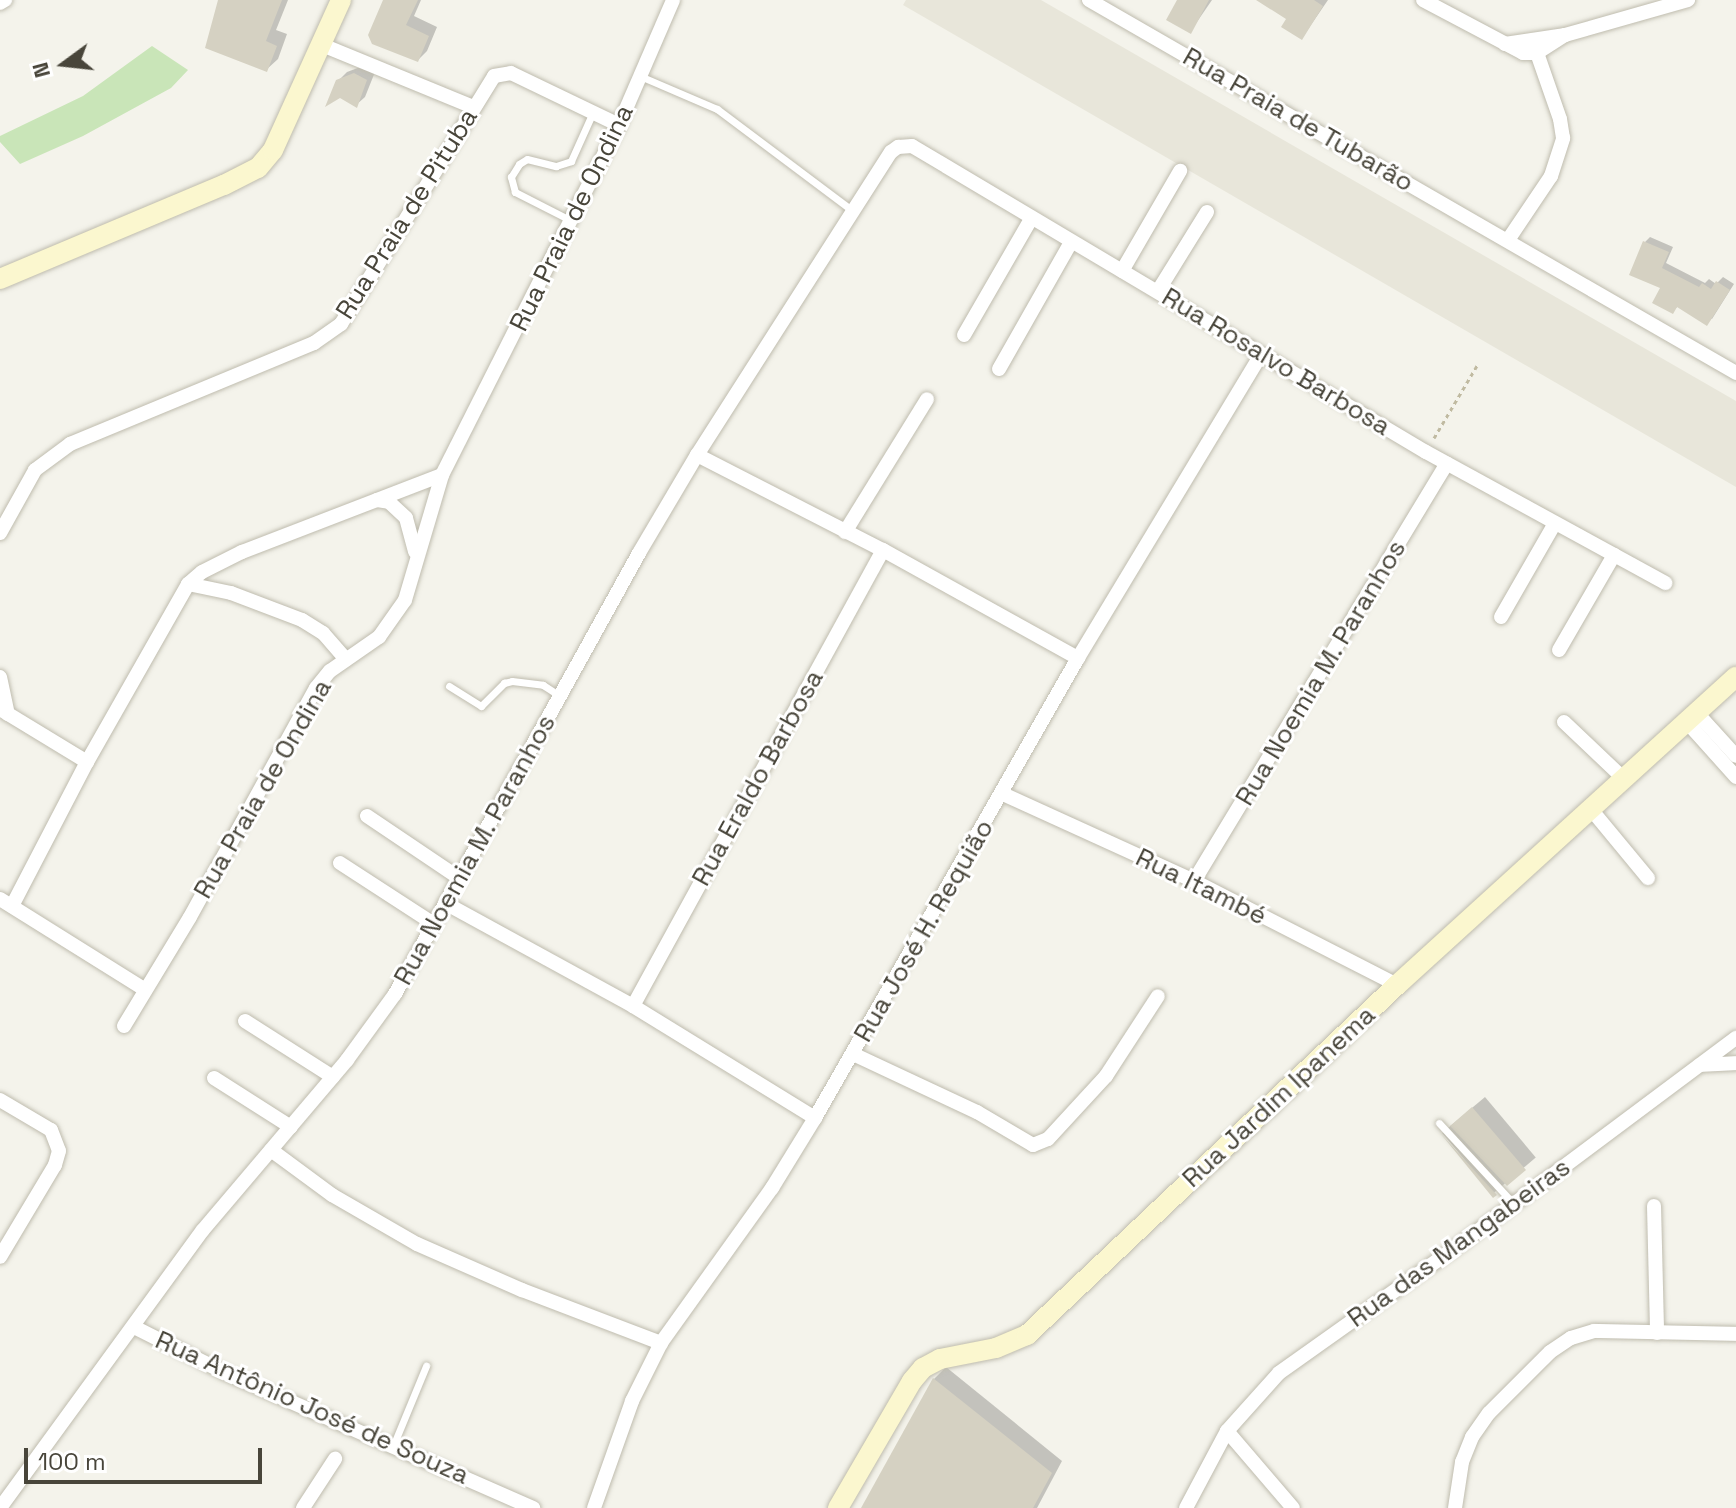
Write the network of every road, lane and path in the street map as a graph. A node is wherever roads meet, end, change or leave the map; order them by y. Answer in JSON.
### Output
{"nodes":[{"id":1,"x":341,"y":0,"type":"edge"},
{"id":2,"x":673,"y":0,"type":"edge"},
{"id":3,"x":1089,"y":0,"type":"edge"},
{"id":4,"x":1423,"y":0,"type":"edge"},
{"id":5,"x":1688,"y":0,"type":"edge"},
{"id":6,"x":1565,"y":35,"type":"junction"},
{"id":7,"x":1505,"y":44,"type":"junction"},
{"id":8,"x":322,"y":45,"type":"junction"},
{"id":9,"x":1537,"y":53,"type":"junction"},
{"id":10,"x":640,"y":76,"type":"junction"},
{"id":11,"x":473,"y":107,"type":"junction"},
{"id":12,"x":593,"y":112,"type":"junction"},
{"id":13,"x":619,"y":125,"type":"junction"},
{"id":14,"x":891,"y":152,"type":"joint"},
{"id":15,"x":1180,"y":171,"type":"dead end"},
{"id":16,"x":853,"y":211,"type":"junction"},
{"id":17,"x":1207,"y":212,"type":"dead end"},
{"id":18,"x":1031,"y":219,"type":"junction"},
{"id":19,"x":571,"y":221,"type":"junction"},
{"id":20,"x":1508,"y":240,"type":"junction"},
{"id":21,"x":1071,"y":242,"type":"junction"},
{"id":22,"x":1122,"y":271,"type":"junction"},
{"id":23,"x":0,"y":279,"type":"edge"},
{"id":24,"x":1158,"y":291,"type":"junction"},
{"id":25,"x":964,"y":335,"type":"dead end"},
{"id":26,"x":1261,"y":355,"type":"junction"},
{"id":27,"x":1478,"y":364,"type":"dead end"},
{"id":28,"x":999,"y":369,"type":"dead end"},
{"id":29,"x":1736,"y":373,"type":"edge"},
{"id":30,"x":927,"y":399,"type":"dead end"},
{"id":31,"x":1426,"y":452,"type":"junction"},
{"id":32,"x":697,"y":455,"type":"junction"},
{"id":33,"x":1447,"y":464,"type":"junction"},
{"id":34,"x":442,"y":475,"type":"junction"},
{"id":35,"x":377,"y":500,"type":"junction"},
{"id":36,"x":1555,"y":523,"type":"junction"},
{"id":37,"x":845,"y":532,"type":"junction"},
{"id":38,"x":0,"y":533,"type":"edge"},
{"id":39,"x":883,"y":550,"type":"junction"},
{"id":40,"x":1614,"y":555,"type":"junction"},
{"id":41,"x":416,"y":556,"type":"junction"},
{"id":42,"x":1665,"y":583,"type":"dead end"},
{"id":43,"x":188,"y":584,"type":"junction"},
{"id":44,"x":1501,"y":617,"type":"dead end"},
{"id":45,"x":1559,"y":650,"type":"dead end"},
{"id":46,"x":1078,"y":658,"type":"junction"},
{"id":47,"x":346,"y":659,"type":"junction"},
{"id":48,"x":0,"y":677,"type":"edge"},
{"id":49,"x":1736,"y":677,"type":"edge"},
{"id":50,"x":449,"y":686,"type":"dead end"},
{"id":51,"x":560,"y":696,"type":"junction"},
{"id":52,"x":4,"y":711,"type":"edge"},
{"id":53,"x":1691,"y":717,"type":"junction"},
{"id":54,"x":1564,"y":722,"type":"dead end"},
{"id":55,"x":1736,"y":756,"type":"edge"},
{"id":56,"x":87,"y":762,"type":"junction"},
{"id":57,"x":1736,"y":777,"type":"edge"},
{"id":58,"x":1623,"y":778,"type":"junction"},
{"id":59,"x":1003,"y":794,"type":"junction"},
{"id":60,"x":1590,"y":808,"type":"junction"},
{"id":61,"x":367,"y":816,"type":"dead end"},
{"id":62,"x":340,"y":863,"type":"dead end"},
{"id":63,"x":459,"y":878,"type":"junction"},
{"id":64,"x":1648,"y":878,"type":"dead end"},
{"id":65,"x":1194,"y":881,"type":"junction"},
{"id":66,"x":6,"y":902,"type":"edge"},
{"id":67,"x":445,"y":903,"type":"junction"},
{"id":68,"x":434,"y":924,"type":"junction"},
{"id":69,"x":1397,"y":985,"type":"junction"},
{"id":70,"x":144,"y":989,"type":"junction"},
{"id":71,"x":1158,"y":996,"type":"dead end"},
{"id":72,"x":633,"y":1006,"type":"junction"},
{"id":73,"x":245,"y":1021,"type":"dead end"},
{"id":74,"x":124,"y":1026,"type":"dead end"},
{"id":75,"x":1736,"y":1038,"type":"edge"},
{"id":76,"x":853,"y":1054,"type":"junction"},
{"id":77,"x":1736,"y":1063,"type":"edge"},
{"id":78,"x":1700,"y":1065,"type":"junction"},
{"id":79,"x":333,"y":1077,"type":"junction"},
{"id":80,"x":214,"y":1078,"type":"dead end"},
{"id":81,"x":0,"y":1100,"type":"edge"},
{"id":82,"x":815,"y":1118,"type":"junction"},
{"id":83,"x":1439,"y":1123,"type":"dead end"},
{"id":84,"x":291,"y":1127,"type":"junction"},
{"id":85,"x":271,"y":1150,"type":"junction"},
{"id":86,"x":1514,"y":1204,"type":"junction"},
{"id":87,"x":1654,"y":1206,"type":"dead end"},
{"id":88,"x":0,"y":1257,"type":"edge"},
{"id":89,"x":134,"y":1327,"type":"junction"},
{"id":90,"x":1657,"y":1333,"type":"junction"},
{"id":91,"x":1736,"y":1334,"type":"edge"},
{"id":92,"x":661,"y":1343,"type":"junction"},
{"id":93,"x":426,"y":1366,"type":"dead end"},
{"id":94,"x":1227,"y":1431,"type":"junction"},
{"id":95,"x":393,"y":1446,"type":"junction"},
{"id":96,"x":335,"y":1459,"type":"dead end"},
{"id":97,"x":0,"y":1508,"type":"edge"},
{"id":98,"x":303,"y":1508,"type":"edge"},
{"id":99,"x":533,"y":1508,"type":"edge"},
{"id":100,"x":594,"y":1508,"type":"edge"},
{"id":101,"x":838,"y":1508,"type":"edge"},
{"id":102,"x":1186,"y":1508,"type":"edge"},
{"id":103,"x":1293,"y":1508,"type":"edge"},
{"id":104,"x":1455,"y":1508,"type":"edge"}],
"edges":[{"from":1,"to":8,"type":"street"},
{"from":2,"to":10,"type":"street","name":"Rua Praia de Ondina"},
{"from":3,"to":20,"type":"street","name":"Rua Praia de Tubarão"},
{"from":4,"to":7,"type":"street"},
{"from":5,"to":6,"type":"street"},
{"from":6,"to":7,"type":"street"},
{"from":6,"to":9,"type":"street"},
{"from":7,"to":9,"type":"street"},
{"from":8,"to":11,"type":"street"},
{"from":8,"to":23,"type":"street"},
{"from":9,"to":20,"type":"street"},
{"from":10,"to":13,"type":"street","name":"Rua Praia de Ondina"},
{"from":10,"to":16,"type":"lane"},
{"from":11,"to":12,"type":"street","name":"Rua Praia de Pituba"},
{"from":11,"to":38,"type":"street","name":"Rua Praia de Pituba"},
{"from":12,"to":13,"type":"street","name":"Rua Praia de Pituba"},
{"from":12,"to":19,"type":"lane"},
{"from":13,"to":19,"type":"street","name":"Rua Praia de Ondina"},
{"from":14,"to":16,"type":"street","name":"Rua Noemia M. Paranhos"},
{"from":14,"to":18,"type":"street","name":"Rua Rosalvo Barbosa"},
{"from":15,"to":22,"type":"street"},
{"from":16,"to":32,"type":"street","name":"Rua Noemia M. Paranhos"},
{"from":17,"to":24,"type":"street"},
{"from":18,"to":21,"type":"street","name":"Rua Rosalvo Barbosa"},
{"from":18,"to":25,"type":"street"},
{"from":19,"to":34,"type":"street","name":"Rua Praia de Ondina"},
{"from":20,"to":29,"type":"street","name":"Rua Praia de Tubarão"},
{"from":21,"to":22,"type":"street","name":"Rua Rosalvo Barbosa"},
{"from":21,"to":28,"type":"street"},
{"from":22,"to":24,"type":"street","name":"Rua Rosalvo Barbosa"},
{"from":24,"to":26,"type":"street","name":"Rua Rosalvo Barbosa"},
{"from":26,"to":31,"type":"street","name":"Rua Rosalvo Barbosa"},
{"from":26,"to":46,"type":"street","name":"Rua José H. Requião"},
{"from":27,"to":31,"type":"path"},
{"from":30,"to":37,"type":"street"},
{"from":31,"to":33,"type":"street","name":"Rua Rosalvo Barbosa"},
{"from":32,"to":37,"type":"street"},
{"from":32,"to":51,"type":"street","name":"Rua Noemia M. Paranhos"},
{"from":33,"to":36,"type":"street","name":"Rua Rosalvo Barbosa"},
{"from":33,"to":65,"type":"street","name":"Rua Noemia M. Paranhos"},
{"from":34,"to":35,"type":"street"},
{"from":34,"to":41,"type":"street","name":"Rua Praia de Ondina"},
{"from":35,"to":41,"type":"street"},
{"from":35,"to":43,"type":"street"},
{"from":36,"to":40,"type":"street","name":"Rua Rosalvo Barbosa"},
{"from":36,"to":44,"type":"street"},
{"from":37,"to":39,"type":"street"},
{"from":39,"to":46,"type":"street"},
{"from":39,"to":72,"type":"street","name":"Rua Eraldo Barbosa"},
{"from":40,"to":42,"type":"street","name":"Rua Rosalvo Barbosa"},
{"from":40,"to":45,"type":"street"},
{"from":41,"to":47,"type":"street","name":"Rua Praia de Ondina"},
{"from":43,"to":47,"type":"street"},
{"from":43,"to":56,"type":"street"},
{"from":46,"to":59,"type":"street","name":"Rua José H. Requião"},
{"from":47,"to":70,"type":"street","name":"Rua Praia de Ondina"},
{"from":48,"to":52,"type":"street"},
{"from":49,"to":53,"type":"street","name":"Rua Jardim Ipanema"},
{"from":50,"to":51,"type":"lane"},
{"from":51,"to":63,"type":"street","name":"Rua Noemia M. Paranhos"},
{"from":52,"to":56,"type":"street"},
{"from":53,"to":55,"type":"street"},
{"from":53,"to":57,"type":"street"},
{"from":53,"to":58,"type":"street","name":"Rua Jardim Ipanema"},
{"from":54,"to":58,"type":"street"},
{"from":56,"to":66,"type":"street"},
{"from":58,"to":60,"type":"street","name":"Rua Jardim Ipanema"},
{"from":59,"to":65,"type":"street","name":"Rua Itambé"},
{"from":59,"to":76,"type":"street","name":"Rua José H. Requião"},
{"from":60,"to":64,"type":"street"},
{"from":60,"to":69,"type":"street","name":"Rua Jardim Ipanema"},
{"from":61,"to":63,"type":"street"},
{"from":62,"to":68,"type":"street"},
{"from":63,"to":67,"type":"street","name":"Rua Noemia M. Paranhos"},
{"from":65,"to":69,"type":"street","name":"Rua Itambé"},
{"from":66,"to":70,"type":"street"},
{"from":67,"to":68,"type":"street","name":"Rua Noemia M. Paranhos"},
{"from":67,"to":72,"type":"street"},
{"from":68,"to":79,"type":"street","name":"Rua Noemia M. Paranhos"},
{"from":69,"to":101,"type":"street","name":"Rua Jardim Ipanema"},
{"from":70,"to":74,"type":"street","name":"Rua Praia de Ondina"},
{"from":71,"to":76,"type":"street"},
{"from":72,"to":82,"type":"street"},
{"from":73,"to":79,"type":"street"},
{"from":75,"to":78,"type":"street","name":"Rua das Mangabeiras"},
{"from":76,"to":82,"type":"street","name":"Rua José H. Requião"},
{"from":77,"to":78,"type":"street"},
{"from":78,"to":86,"type":"street","name":"Rua das Mangabeiras"},
{"from":79,"to":84,"type":"street","name":"Rua Noemia M. Paranhos"},
{"from":80,"to":84,"type":"street"},
{"from":81,"to":88,"type":"street"},
{"from":82,"to":92,"type":"street","name":"Rua José H. Requião"},
{"from":83,"to":86,"type":"lane"},
{"from":84,"to":85,"type":"street","name":"Rua Noemia M. Paranhos"},
{"from":85,"to":89,"type":"street","name":"Rua Noemia M. Paranhos"},
{"from":85,"to":92,"type":"street"},
{"from":86,"to":94,"type":"street","name":"Rua das Mangabeiras"},
{"from":87,"to":90,"type":"street"},
{"from":89,"to":95,"type":"street","name":"Rua Antônio José de Souza"},
{"from":89,"to":97,"type":"street","name":"Rua Noemia M. Paranhos"},
{"from":90,"to":91,"type":"street"},
{"from":90,"to":104,"type":"street"},
{"from":92,"to":100,"type":"street","name":"Rua José H. Requião"},
{"from":93,"to":95,"type":"lane"},
{"from":94,"to":102,"type":"street","name":"Rua das Mangabeiras"},
{"from":94,"to":103,"type":"street"},
{"from":95,"to":99,"type":"street","name":"Rua Antônio José de Souza"},
{"from":96,"to":98,"type":"street"}]}
